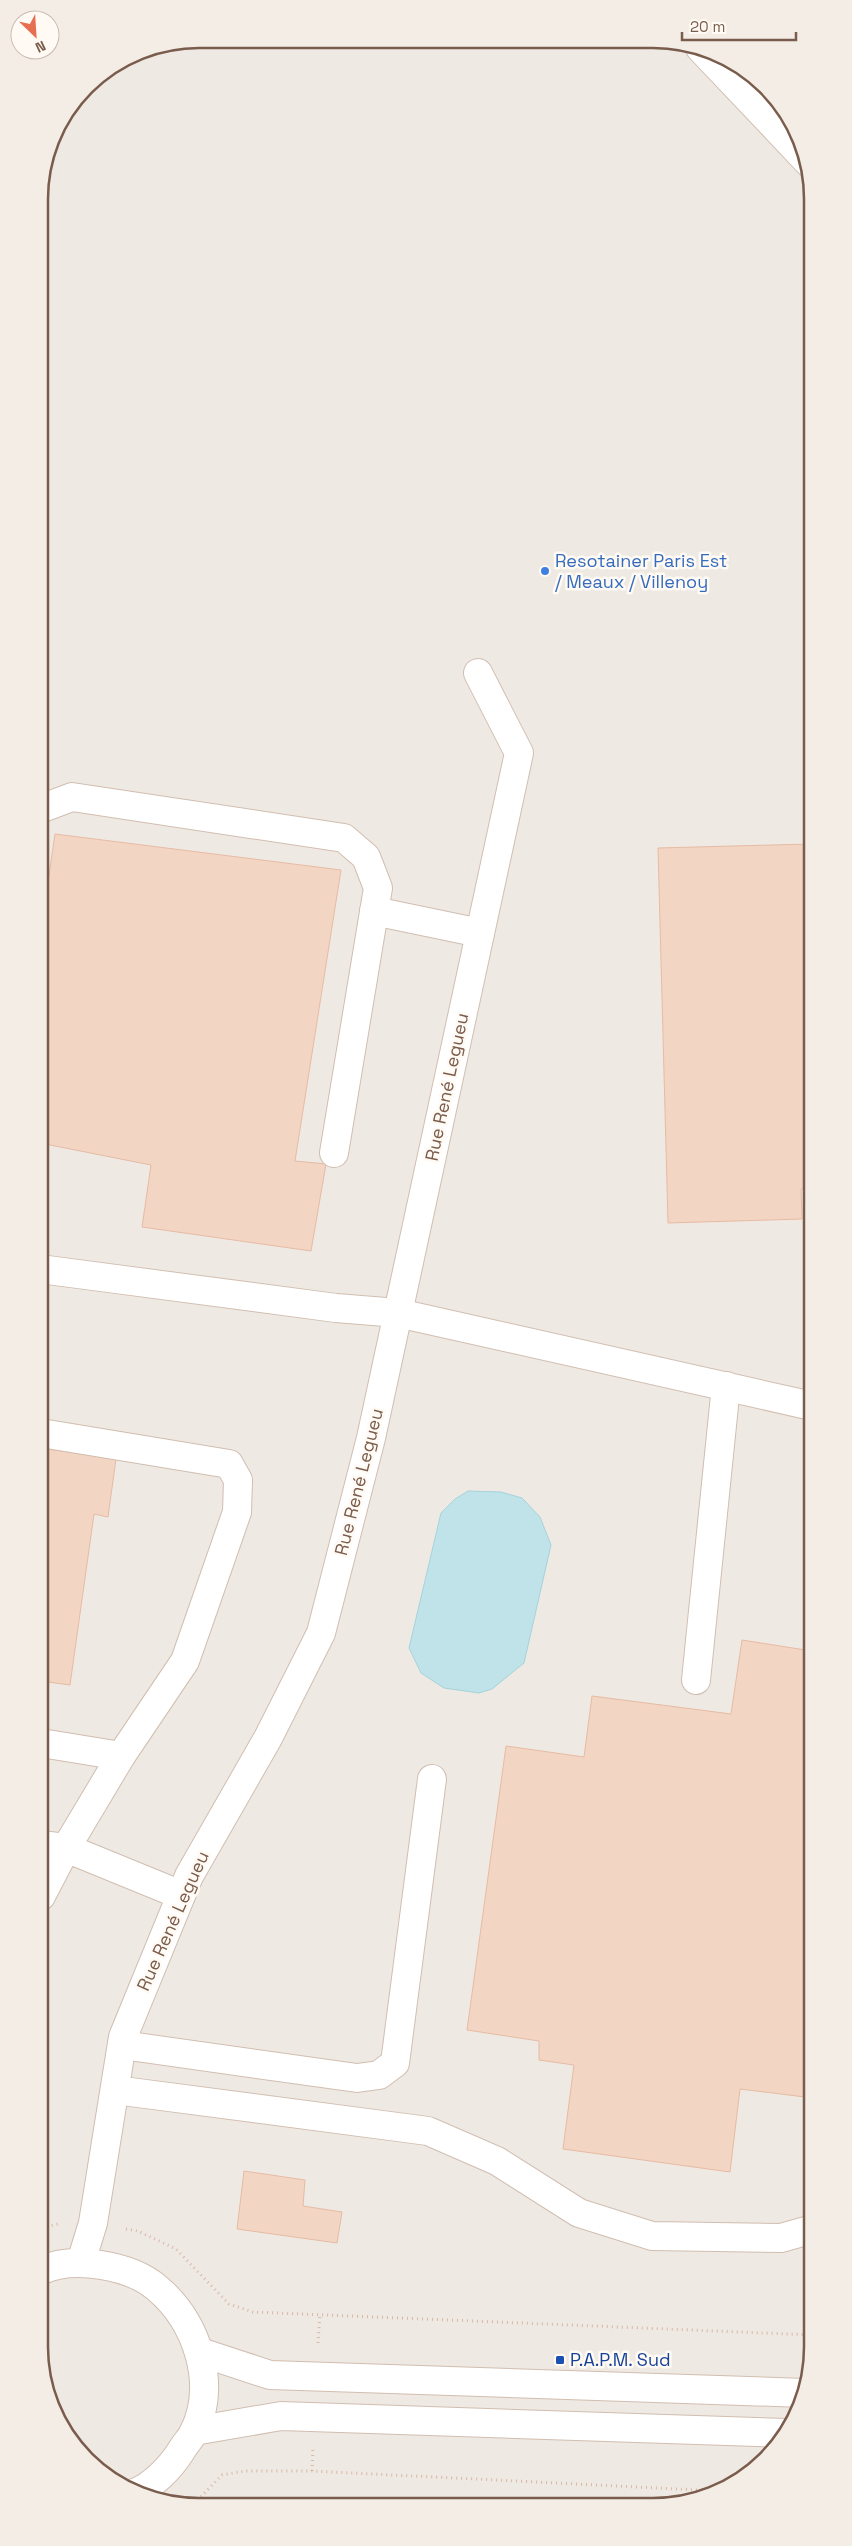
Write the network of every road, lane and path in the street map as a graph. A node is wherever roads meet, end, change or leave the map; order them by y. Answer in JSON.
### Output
{"nodes":[{"id":1,"x":710,"y":59,"type":"edge"},
{"id":2,"x":796,"y":149,"type":"edge"},
{"id":3,"x":478,"y":673,"type":"dead end"},
{"id":4,"x":48,"y":806,"type":"edge"},
{"id":5,"x":374,"y":911,"type":"junction"},
{"id":6,"x":480,"y":933,"type":"junction"},
{"id":7,"x":334,"y":1153,"type":"dead end"},
{"id":8,"x":48,"y":1270,"type":"edge"},
{"id":9,"x":398,"y":1313,"type":"junction"},
{"id":10,"x":726,"y":1386,"type":"junction"},
{"id":11,"x":804,"y":1404,"type":"edge"},
{"id":12,"x":48,"y":1434,"type":"edge"},
{"id":13,"x":696,"y":1680,"type":"dead end"},
{"id":14,"x":48,"y":1744,"type":"edge"},
{"id":15,"x":121,"y":1756,"type":"junction"},
{"id":16,"x":432,"y":1779,"type":"dead end"},
{"id":17,"x":54,"y":1846,"type":"edge"},
{"id":18,"x":48,"y":1869,"type":"edge"},
{"id":19,"x":181,"y":1895,"type":"junction"},
{"id":20,"x":122,"y":2045,"type":"junction"},
{"id":21,"x":115,"y":2090,"type":"junction"},
{"id":22,"x":94,"y":2223,"type":"junction"},
{"id":23,"x":48,"y":2226,"type":"edge"},
{"id":24,"x":804,"y":2232,"type":"edge"},
{"id":25,"x":81,"y":2262,"type":"junction"},
{"id":26,"x":48,"y":2269,"type":"edge"},
{"id":27,"x":804,"y":2335,"type":"edge"},
{"id":28,"x":200,"y":2352,"type":"junction"},
{"id":29,"x":797,"y":2393,"type":"edge"},
{"id":30,"x":194,"y":2431,"type":"junction"},
{"id":31,"x":778,"y":2433,"type":"edge"},
{"id":32,"x":142,"y":2487,"type":"edge"},
{"id":33,"x":701,"y":2490,"type":"edge"},
{"id":34,"x":200,"y":2498,"type":"edge"}],
"edges":[{"from":1,"to":2,"type":"street"},
{"from":3,"to":6,"type":"street","name":"Rue René Legueu"},
{"from":4,"to":5,"type":"street"},
{"from":5,"to":6,"type":"street"},
{"from":5,"to":7,"type":"street"},
{"from":6,"to":9,"type":"street","name":"Rue René Legueu"},
{"from":8,"to":9,"type":"street"},
{"from":9,"to":10,"type":"street"},
{"from":9,"to":19,"type":"street","name":"Rue René Legueu"},
{"from":10,"to":11,"type":"street"},
{"from":10,"to":13,"type":"street"},
{"from":12,"to":15,"type":"street"},
{"from":14,"to":15,"type":"street"},
{"from":15,"to":17,"type":"street"},
{"from":16,"to":20,"type":"street"},
{"from":17,"to":18,"type":"street"},
{"from":17,"to":19,"type":"street"},
{"from":19,"to":20,"type":"street","name":"Rue René Legueu"},
{"from":20,"to":21,"type":"street","name":"Rue René Legueu"},
{"from":21,"to":22,"type":"street","name":"Rue René Legueu"},
{"from":21,"to":24,"type":"street"},
{"from":22,"to":23,"type":"path"},
{"from":22,"to":25,"type":"street","name":"Rue René Legueu"},
{"from":22,"to":27,"type":"path"},
{"from":25,"to":26,"type":"street"},
{"from":25,"to":28,"type":"street"},
{"from":28,"to":29,"type":"street"},
{"from":28,"to":30,"type":"street"},
{"from":30,"to":31,"type":"street"},
{"from":30,"to":32,"type":"street"},
{"from":33,"to":34,"type":"path"}]}
